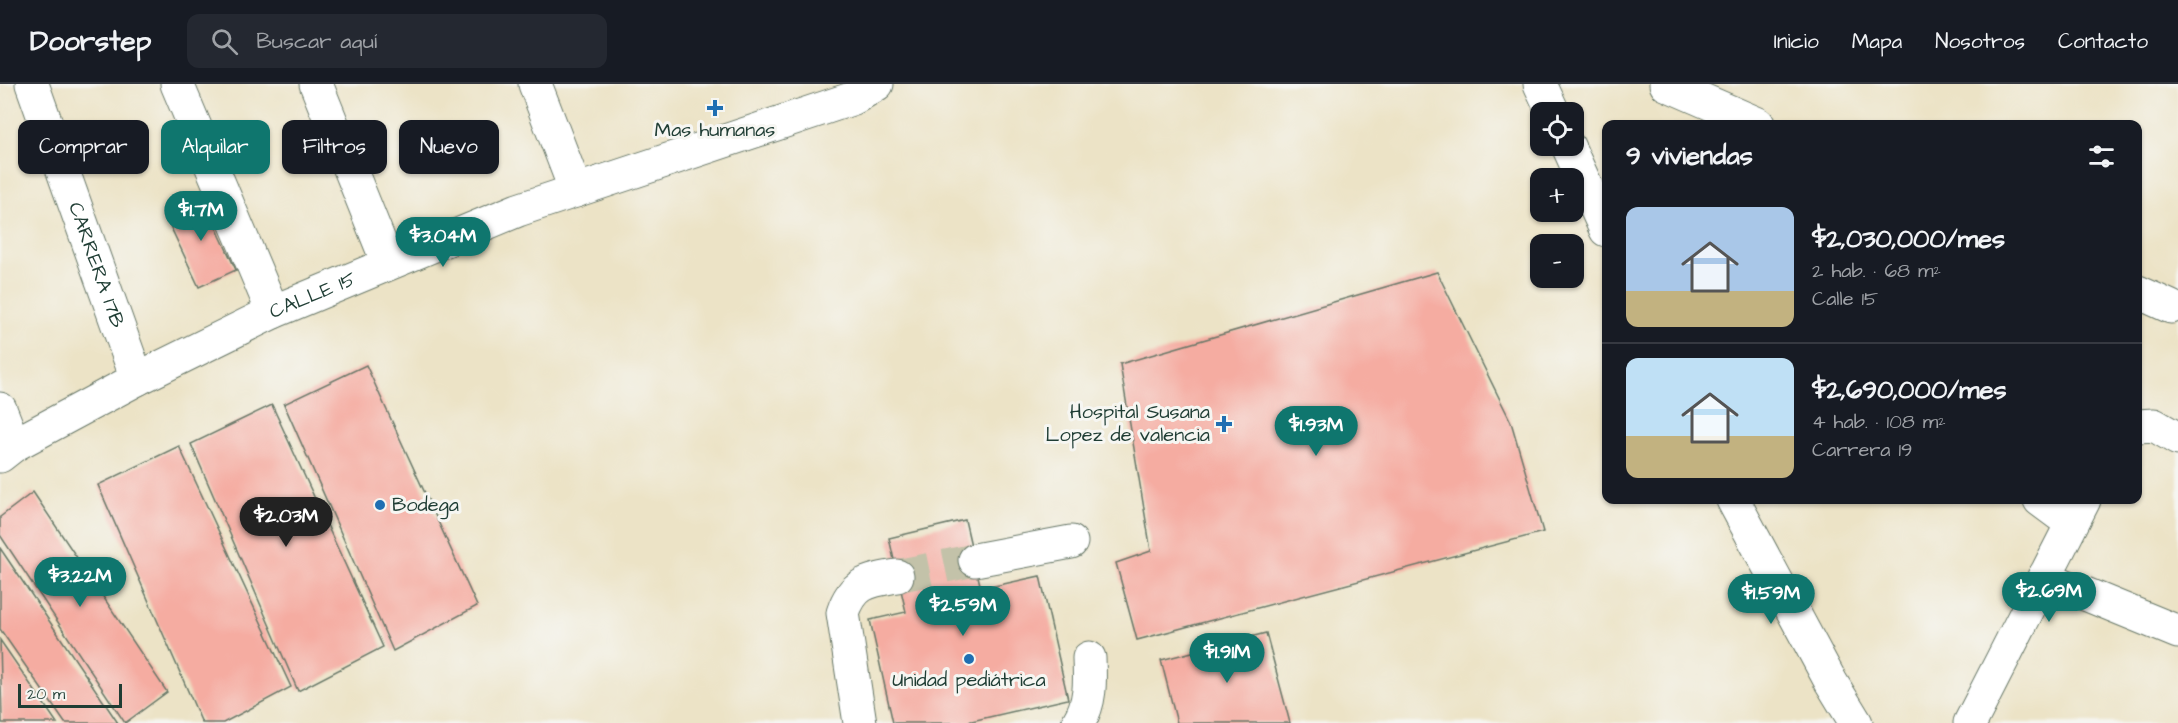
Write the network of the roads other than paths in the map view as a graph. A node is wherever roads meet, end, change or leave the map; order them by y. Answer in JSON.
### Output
{"nodes":[{"id":1,"x":32,"y":84,"type":"edge"},
{"id":2,"x":177,"y":84,"type":"edge"},
{"id":3,"x":316,"y":84,"type":"edge"},
{"id":4,"x":535,"y":84,"type":"edge"},
{"id":5,"x":877,"y":84,"type":"edge"},
{"id":6,"x":1540,"y":84,"type":"edge"},
{"id":7,"x":1666,"y":84,"type":"edge"},
{"id":8,"x":1548,"y":102,"type":"edge"},
{"id":9,"x":1749,"y":120,"type":"edge"},
{"id":10,"x":1573,"y":156,"type":"edge"},
{"id":11,"x":576,"y":191,"type":"junction"},
{"id":12,"x":1602,"y":221,"type":"edge"},
{"id":13,"x":388,"y":264,"type":"junction"},
{"id":14,"x":2142,"y":294,"type":"edge"},
{"id":15,"x":2171,"y":307,"type":"dead end"},
{"id":16,"x":273,"y":312,"type":"junction"},
{"id":17,"x":137,"y":379,"type":"junction"},
{"id":18,"x":0,"y":409,"type":"edge"},
{"id":19,"x":7,"y":451,"type":"edge"},
{"id":20,"x":1736,"y":504,"type":"edge"},
{"id":21,"x":2054,"y":504,"type":"edge"},
{"id":22,"x":2078,"y":511,"type":"edge"},
{"id":23,"x":1071,"y":542,"type":"dead end"},
{"id":24,"x":975,"y":560,"type":"tunnel mouth"},
{"id":25,"x":897,"y":576,"type":"tunnel mouth"},
{"id":26,"x":2044,"y":577,"type":"junction"},
{"id":27,"x":2178,"y":632,"type":"edge"},
{"id":28,"x":1089,"y":658,"type":"dead end"},
{"id":29,"x":860,"y":723,"type":"edge"},
{"id":30,"x":1077,"y":723,"type":"edge"},
{"id":31,"x":1856,"y":723,"type":"edge"},
{"id":32,"x":1970,"y":723,"type":"edge"}],
"edges":[{"from":1,"to":17,"type":"street","name":"CARRERA 17B"},
{"from":2,"to":16,"type":"street"},
{"from":3,"to":13,"type":"street"},
{"from":4,"to":11,"type":"street"},
{"from":5,"to":11,"type":"street","name":"CALLE 15"},
{"from":6,"to":8,"type":"street"},
{"from":7,"to":9,"type":"street"},
{"from":10,"to":12,"type":"street"},
{"from":11,"to":13,"type":"street","name":"CALLE 15"},
{"from":13,"to":16,"type":"street","name":"CALLE 15"},
{"from":14,"to":15,"type":"street"},
{"from":16,"to":17,"type":"street","name":"CALLE 15"},
{"from":17,"to":19,"type":"street","name":"CALLE 15"},
{"from":18,"to":19,"type":"street"},
{"from":20,"to":31,"type":"street"},
{"from":21,"to":22,"type":"street"},
{"from":22,"to":26,"type":"street"},
{"from":23,"to":24,"type":"street"},
{"from":25,"to":29,"type":"street"},
{"from":26,"to":27,"type":"street"},
{"from":26,"to":32,"type":"street"},
{"from":28,"to":30,"type":"street"}]}
